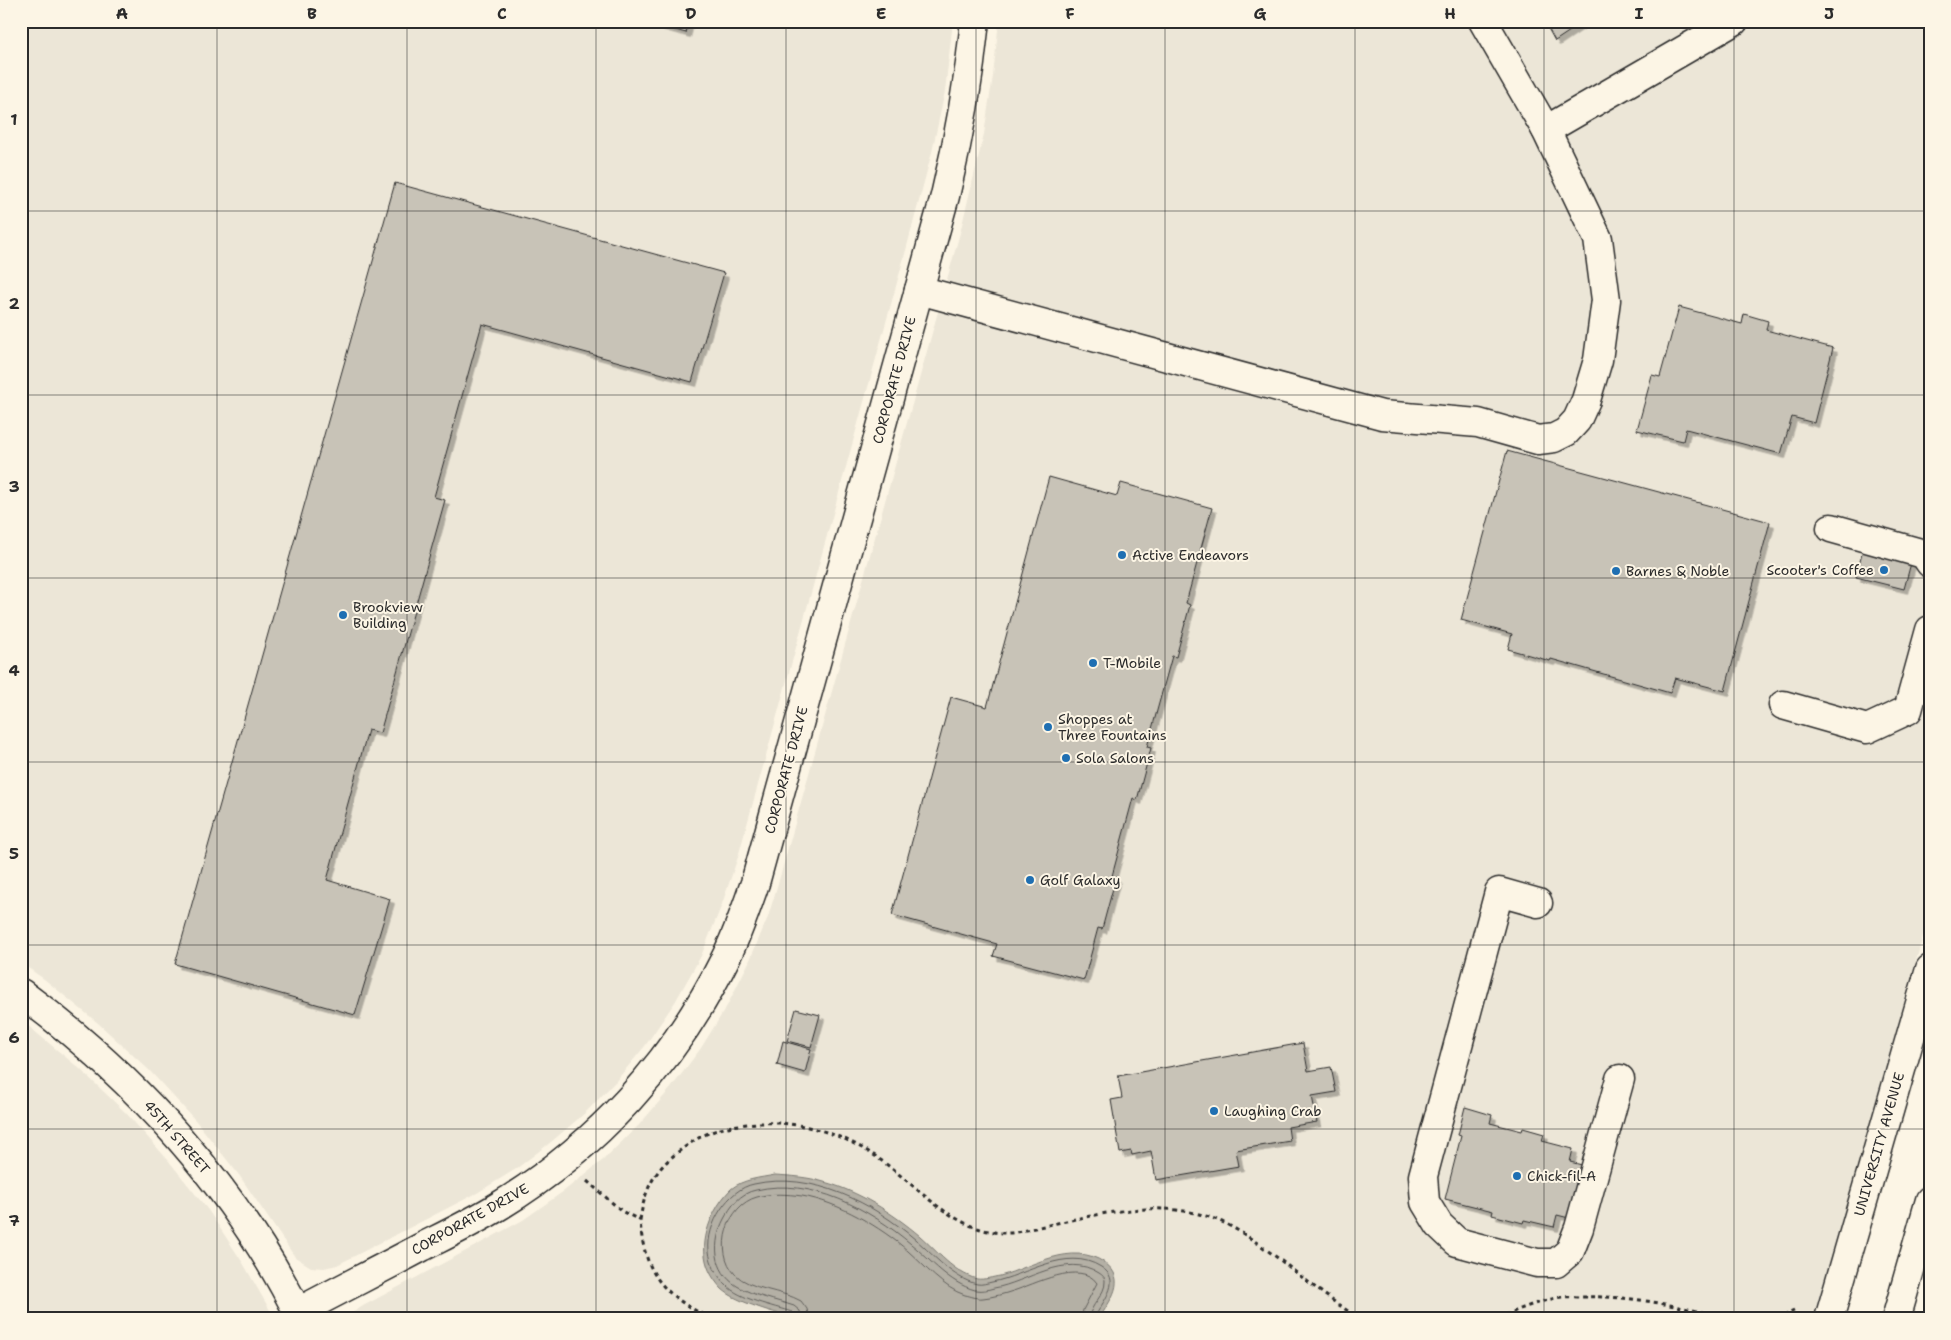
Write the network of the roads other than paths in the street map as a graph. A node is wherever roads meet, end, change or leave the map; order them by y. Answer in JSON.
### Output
{"nodes":[{"id":1,"x":975,"y":21,"type":"edge"},
{"id":2,"x":1483,"y":21,"type":"edge"},
{"id":3,"x":1734,"y":21,"type":"edge"},
{"id":4,"x":1546,"y":130,"type":"junction"},
{"id":5,"x":919,"y":290,"type":"junction"},
{"id":6,"x":1831,"y":528,"type":"dead end"},
{"id":7,"x":1930,"y":563,"type":"edge"},
{"id":8,"x":1930,"y":630,"type":"edge"},
{"id":9,"x":1783,"y":705,"type":"dead end"},
{"id":10,"x":1538,"y":904,"type":"dead end"},
{"id":11,"x":1930,"y":969,"type":"edge"},
{"id":12,"x":21,"y":993,"type":"edge"},
{"id":13,"x":1620,"y":1079,"type":"dead end"},
{"id":14,"x":1930,"y":1200,"type":"edge"},
{"id":15,"x":300,"y":1315,"type":"edge"},
{"id":16,"x":1829,"y":1319,"type":"edge"},
{"id":17,"x":1896,"y":1319,"type":"edge"}],
"edges":[{"from":1,"to":5,"type":"street","name":"CORPORATE DRIVE"},
{"from":2,"to":4,"type":"street"},
{"from":3,"to":4,"type":"street"},
{"from":4,"to":5,"type":"street"},
{"from":5,"to":15,"type":"street","name":"CORPORATE DRIVE"},
{"from":6,"to":7,"type":"street"},
{"from":8,"to":9,"type":"street"},
{"from":10,"to":13,"type":"street"},
{"from":11,"to":16,"type":"street","name":"UNIVERSITY AVENUE"},
{"from":12,"to":15,"type":"street","name":"45TH STREET"},
{"from":14,"to":17,"type":"street"}]}
